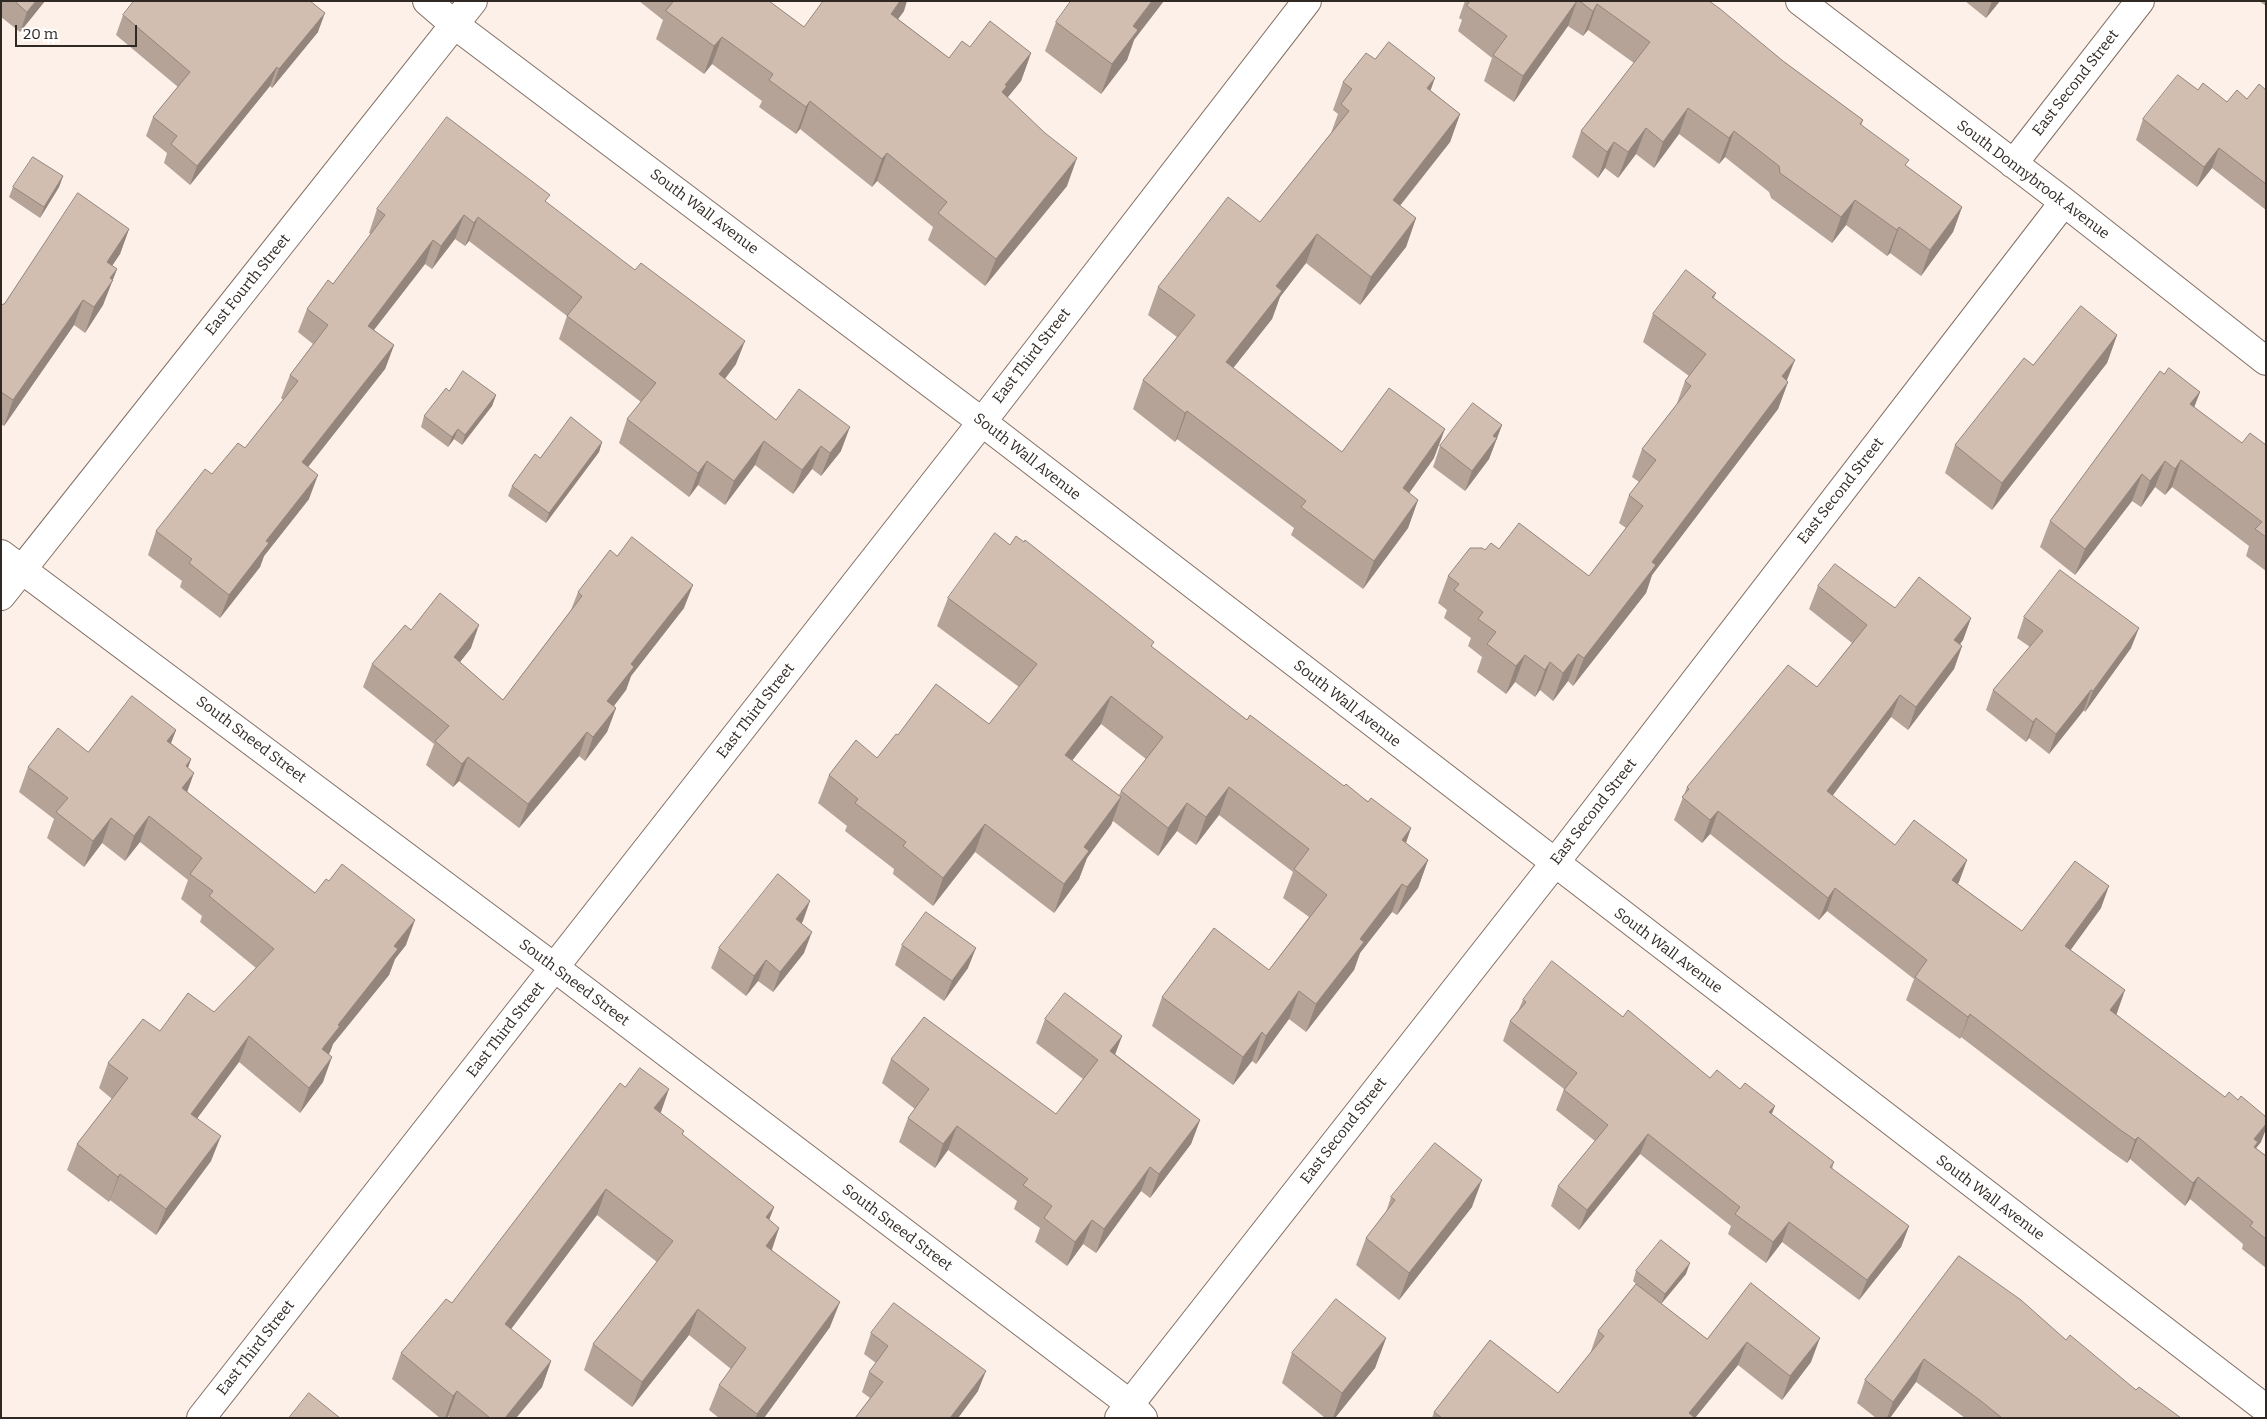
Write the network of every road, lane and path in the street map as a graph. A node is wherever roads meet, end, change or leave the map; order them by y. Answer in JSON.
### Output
{"nodes":[{"id":1,"x":427,"y":1,"type":"edge"},
{"id":2,"x":473,"y":1,"type":"edge"},
{"id":3,"x":1307,"y":1,"type":"edge"},
{"id":4,"x":1800,"y":1,"type":"edge"},
{"id":5,"x":2140,"y":1,"type":"edge"},
{"id":6,"x":455,"y":25,"type":"junction"},
{"id":7,"x":2013,"y":164,"type":"junction"},
{"id":8,"x":2064,"y":202,"type":"junction"},
{"id":9,"x":2266,"y":361,"type":"edge"},
{"id":10,"x":982,"y":422,"type":"junction"},
{"id":11,"x":12,"y":562,"type":"edge"},
{"id":12,"x":1,"y":596,"type":"edge"},
{"id":13,"x":1554,"y":864,"type":"junction"},
{"id":14,"x":555,"y":968,"type":"junction"},
{"id":15,"x":2266,"y":1409,"type":"edge"},
{"id":16,"x":1131,"y":1413,"type":"edge"},
{"id":17,"x":201,"y":1418,"type":"edge"}],
"edges":[{"from":1,"to":6,"type":"street","name":"South Wall Avenue"},
{"from":2,"to":6,"type":"street","name":"East Fourth Street"},
{"from":3,"to":10,"type":"street","name":"East Third Street"},
{"from":4,"to":7,"type":"street","name":"South Donnybrook Avenue"},
{"from":5,"to":7,"type":"street","name":"East Second Street"},
{"from":6,"to":10,"type":"street","name":"South Wall Avenue"},
{"from":6,"to":11,"type":"street","name":"East Fourth Street"},
{"from":7,"to":8,"type":"street","name":"South Donnybrook Avenue"},
{"from":8,"to":9,"type":"street","name":"South Donnybrook Avenue"},
{"from":8,"to":13,"type":"street","name":"East Second Street"},
{"from":10,"to":13,"type":"street","name":"South Wall Avenue"},
{"from":10,"to":14,"type":"street","name":"East Third Street"},
{"from":11,"to":12,"type":"street","name":"East Fourth Street"},
{"from":11,"to":14,"type":"street","name":"South Sneed Street"},
{"from":13,"to":15,"type":"street","name":"South Wall Avenue"},
{"from":13,"to":16,"type":"street","name":"East Second Street"},
{"from":14,"to":16,"type":"street","name":"South Sneed Street"},
{"from":14,"to":17,"type":"street","name":"East Third Street"}]}
